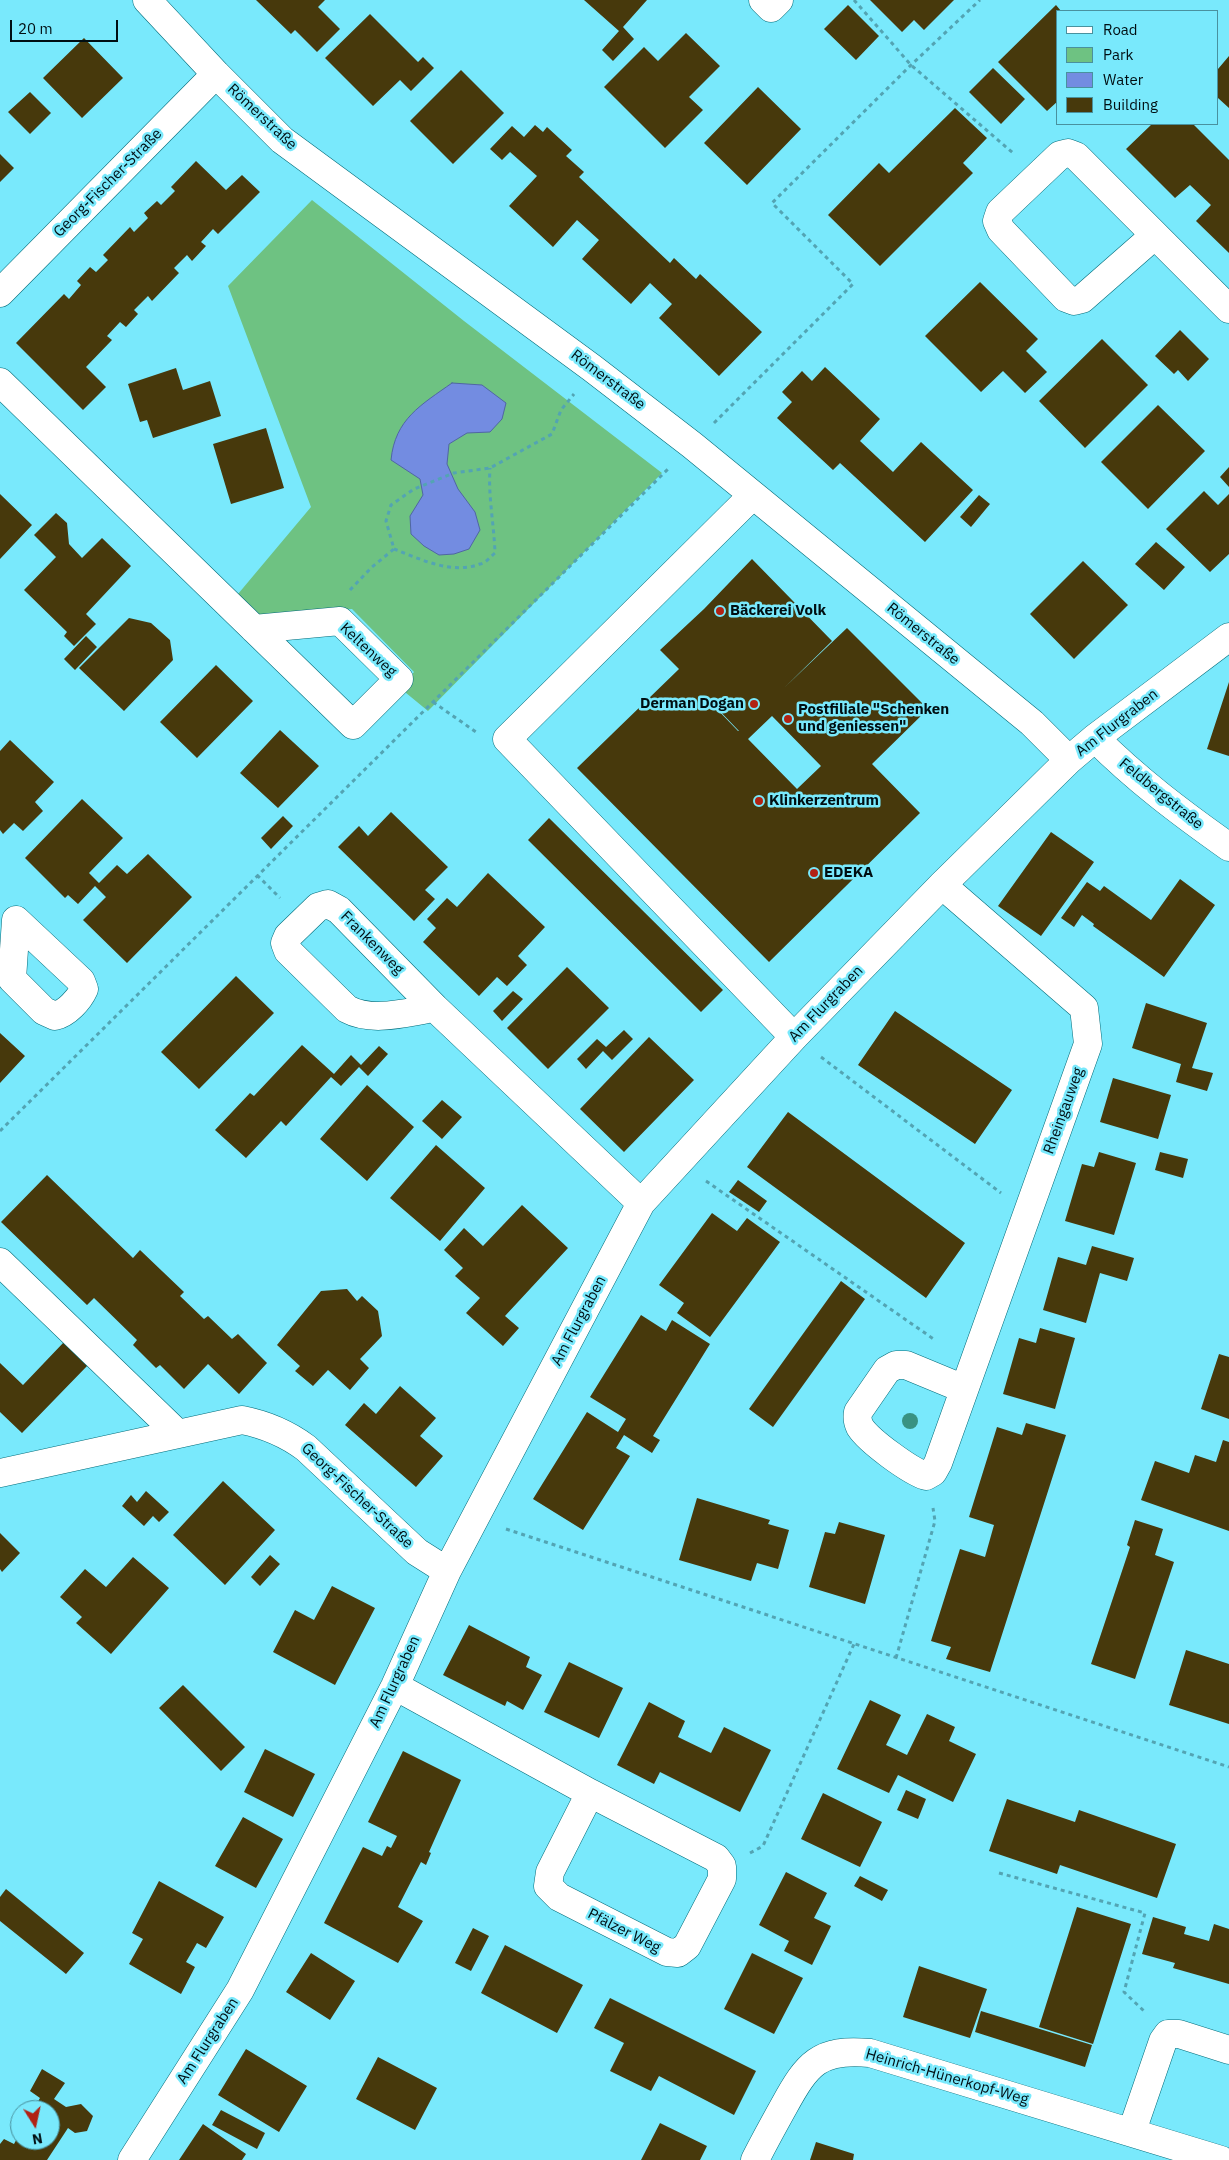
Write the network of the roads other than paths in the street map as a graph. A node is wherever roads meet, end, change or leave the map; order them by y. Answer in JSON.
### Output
{"nodes":[{"id":1,"x":147,"y":0,"type":"edge"},
{"id":2,"x":763,"y":0,"type":"edge"},
{"id":3,"x":779,"y":0,"type":"edge"},
{"id":4,"x":216,"y":74,"type":"junction"},
{"id":5,"x":1154,"y":235,"type":"junction"},
{"id":6,"x":0,"y":293,"type":"edge"},
{"id":7,"x":1229,"y":309,"type":"edge"},
{"id":8,"x":0,"y":382,"type":"edge"},
{"id":9,"x":753,"y":495,"type":"junction"},
{"id":10,"x":254,"y":629,"type":"junction"},
{"id":11,"x":1229,"y":637,"type":"edge"},
{"id":12,"x":1095,"y":738,"type":"junction"},
{"id":13,"x":1069,"y":760,"type":"junction"},
{"id":14,"x":1229,"y":847,"type":"edge"},
{"id":15,"x":942,"y":885,"type":"junction"},
{"id":16,"x":435,"y":1008,"type":"junction"},
{"id":17,"x":794,"y":1037,"type":"junction"},
{"id":18,"x":642,"y":1203,"type":"junction"},
{"id":19,"x":0,"y":1262,"type":"edge"},
{"id":20,"x":968,"y":1377,"type":"junction"},
{"id":21,"x":177,"y":1433,"type":"junction"},
{"id":22,"x":0,"y":1473,"type":"edge"},
{"id":23,"x":446,"y":1570,"type":"junction"},
{"id":24,"x":395,"y":1686,"type":"junction"},
{"id":25,"x":590,"y":1793,"type":"junction"},
{"id":26,"x":1229,"y":2050,"type":"edge"},
{"id":27,"x":1132,"y":2132,"type":"junction"},
{"id":28,"x":132,"y":2160,"type":"edge"},
{"id":29,"x":755,"y":2160,"type":"edge"},
{"id":30,"x":1221,"y":2160,"type":"edge"}],
"edges":[{"from":1,"to":4,"type":"street","name":"Römerstraße"},
{"from":2,"to":3,"type":"street"},
{"from":4,"to":6,"type":"street","name":"Georg-Fischer-Straße"},
{"from":4,"to":9,"type":"street","name":"Römerstraße"},
{"from":5,"to":5,"type":"street"},
{"from":5,"to":7,"type":"street"},
{"from":8,"to":10,"type":"street","name":"Keltenweg"},
{"from":9,"to":13,"type":"street","name":"Römerstraße"},
{"from":9,"to":17,"type":"street"},
{"from":10,"to":10,"type":"street","name":"Keltenweg"},
{"from":11,"to":12,"type":"street","name":"Am Flurgraben"},
{"from":12,"to":13,"type":"street","name":"Am Flurgraben"},
{"from":12,"to":14,"type":"street","name":"Feldbergstraße"},
{"from":13,"to":15,"type":"street","name":"Am Flurgraben"},
{"from":15,"to":17,"type":"street","name":"Am Flurgraben"},
{"from":15,"to":20,"type":"street","name":"Rheingauweg"},
{"from":16,"to":16,"type":"street","name":"Frankenweg"},
{"from":16,"to":18,"type":"street","name":"Frankenweg"},
{"from":17,"to":18,"type":"street","name":"Am Flurgraben"},
{"from":18,"to":23,"type":"street","name":"Am Flurgraben"},
{"from":19,"to":21,"type":"street"},
{"from":20,"to":20,"type":"street","name":"Rheingauweg"},
{"from":21,"to":22,"type":"street","name":"Georg-Fischer-Straße"},
{"from":21,"to":23,"type":"street","name":"Georg-Fischer-Straße"},
{"from":23,"to":24,"type":"street","name":"Am Flurgraben"},
{"from":24,"to":25,"type":"street"},
{"from":24,"to":28,"type":"street","name":"Am Flurgraben"},
{"from":25,"to":25,"type":"street","name":"Pfälzer Weg"},
{"from":26,"to":27,"type":"street"},
{"from":27,"to":29,"type":"street","name":"Heinrich-Hünerkopf-Weg"},
{"from":27,"to":30,"type":"street","name":"Heinrich-Hünerkopf-Weg"}]}
